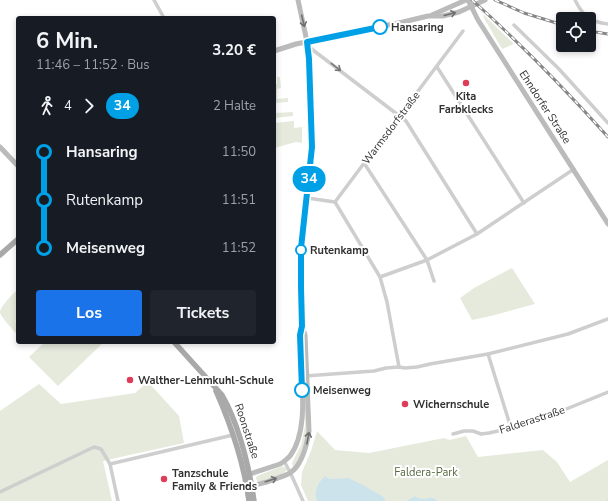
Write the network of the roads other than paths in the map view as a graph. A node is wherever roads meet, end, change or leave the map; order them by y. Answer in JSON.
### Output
{"nodes":[{"id":1,"x":154,"y":0,"type":"edge"},
{"id":2,"x":298,"y":0,"type":"edge"},
{"id":3,"x":467,"y":0,"type":"edge"},
{"id":4,"x":486,"y":0,"type":"edge"},
{"id":5,"x":575,"y":0,"type":"edge"},
{"id":6,"x":471,"y":7,"type":"junction"},
{"id":7,"x":163,"y":16,"type":"edge"},
{"id":8,"x":428,"y":16,"type":"junction"},
{"id":9,"x":608,"y":24,"type":"edge"},
{"id":10,"x":514,"y":25,"type":"dead end"},
{"id":11,"x":463,"y":31,"type":"dead end"},
{"id":12,"x":307,"y":42,"type":"junction"},
{"id":13,"x":276,"y":50,"type":"edge"},
{"id":14,"x":437,"y":66,"type":"junction"},
{"id":15,"x":400,"y":116,"type":"junction"},
{"id":16,"x":608,"y":123,"type":"edge"},
{"id":17,"x":0,"y":147,"type":"edge"},
{"id":18,"x":364,"y":163,"type":"junction"},
{"id":19,"x":16,"y":164,"type":"edge"},
{"id":20,"x":574,"y":169,"type":"junction"},
{"id":21,"x":307,"y":198,"type":"junction"},
{"id":22,"x":335,"y":202,"type":"junction"},
{"id":23,"x":524,"y":203,"type":"junction"},
{"id":24,"x":608,"y":224,"type":"edge"},
{"id":25,"x":477,"y":234,"type":"junction"},
{"id":26,"x":16,"y":241,"type":"edge"},
{"id":27,"x":0,"y":255,"type":"edge"},
{"id":28,"x":427,"y":260,"type":"junction"},
{"id":29,"x":380,"y":277,"type":"junction"},
{"id":30,"x":434,"y":281,"type":"dead end"},
{"id":31,"x":608,"y":319,"type":"edge"},
{"id":32,"x":176,"y":344,"type":"edge"},
{"id":33,"x":488,"y":354,"type":"junction"},
{"id":34,"x":399,"y":366,"type":"junction"},
{"id":35,"x":305,"y":376,"type":"junction"},
{"id":36,"x":215,"y":387,"type":"junction"},
{"id":37,"x":608,"y":392,"type":"edge"},
{"id":38,"x":511,"y":428,"type":"junction"},
{"id":39,"x":453,"y":434,"type":"dead end"},
{"id":40,"x":233,"y":435,"type":"junction"},
{"id":41,"x":284,"y":461,"type":"junction"},
{"id":42,"x":110,"y":464,"type":"junction"},
{"id":43,"x":290,"y":472,"type":"junction"},
{"id":44,"x":250,"y":474,"type":"junction"},
{"id":45,"x":247,"y":483,"type":"junction"},
{"id":46,"x":0,"y":492,"type":"edge"},
{"id":47,"x":118,"y":501,"type":"edge"},
{"id":48,"x":248,"y":501,"type":"edge"},
{"id":49,"x":254,"y":501,"type":"edge"},
{"id":50,"x":304,"y":501,"type":"edge"}],
"edges":[{"from":1,"to":7,"type":"street"},
{"from":2,"to":12,"type":"street","one_way":true},
{"from":3,"to":6,"type":"street","name":"Ehndorfer Straße"},
{"from":3,"to":8,"type":"street"},
{"from":4,"to":6,"type":"street"},
{"from":5,"to":9,"type":"street"},
{"from":8,"to":6,"type":"street","one_way":true},
{"from":6,"to":20,"type":"street","name":"Ehndorfer Straße"},
{"from":8,"to":12,"type":"street"},
{"from":10,"to":16,"type":"street"},
{"from":11,"to":14,"type":"street","name":"Warmsdorfstraße"},
{"from":12,"to":13,"type":"street"},
{"from":12,"to":15,"type":"street","one_way":true},
{"from":12,"to":21,"type":"street"},
{"from":14,"to":15,"type":"street","name":"Warmsdorfstraße"},
{"from":14,"to":23,"type":"street"},
{"from":15,"to":18,"type":"street","name":"Warmsdorfstraße"},
{"from":15,"to":25,"type":"street"},
{"from":17,"to":19,"type":"street"},
{"from":18,"to":22,"type":"street","name":"Warmsdorfstraße"},
{"from":18,"to":28,"type":"street"},
{"from":20,"to":23,"type":"street"},
{"from":20,"to":24,"type":"street","name":"Ehndorfer Straße"},
{"from":21,"to":22,"type":"street"},
{"from":21,"to":35,"type":"street"},
{"from":22,"to":29,"type":"street"},
{"from":23,"to":25,"type":"street"},
{"from":25,"to":28,"type":"street"},
{"from":26,"to":27,"type":"main road"},
{"from":28,"to":29,"type":"street"},
{"from":28,"to":30,"type":"street"},
{"from":29,"to":34,"type":"street"},
{"from":31,"to":33,"type":"street"},
{"from":32,"to":36,"type":"main road","name":"Roonstraße"},
{"from":33,"to":34,"type":"street"},
{"from":33,"to":38,"type":"street"},
{"from":34,"to":35,"type":"street"},
{"from":35,"to":41,"type":"street"},
{"from":43,"to":35,"type":"street","one_way":true},
{"from":36,"to":40,"type":"main road","name":"Roonstraße"},
{"from":36,"to":44,"type":"main road","name":"Roonstraße"},
{"from":37,"to":38,"type":"street","name":"Falderastraße"},
{"from":38,"to":39,"type":"street","name":"Falderastraße"},
{"from":40,"to":42,"type":"street"},
{"from":40,"to":45,"type":"main road","name":"Roonstraße"},
{"from":41,"to":43,"type":"street"},
{"from":41,"to":44,"type":"street"},
{"from":42,"to":46,"type":"street"},
{"from":42,"to":47,"type":"street"},
{"from":45,"to":43,"type":"street","one_way":true},
{"from":43,"to":50,"type":"street"},
{"from":44,"to":45,"type":"main road","name":"Roonstraße"},
{"from":44,"to":45,"type":"street"},
{"from":45,"to":48,"type":"main road"},
{"from":45,"to":49,"type":"main road"}]}
